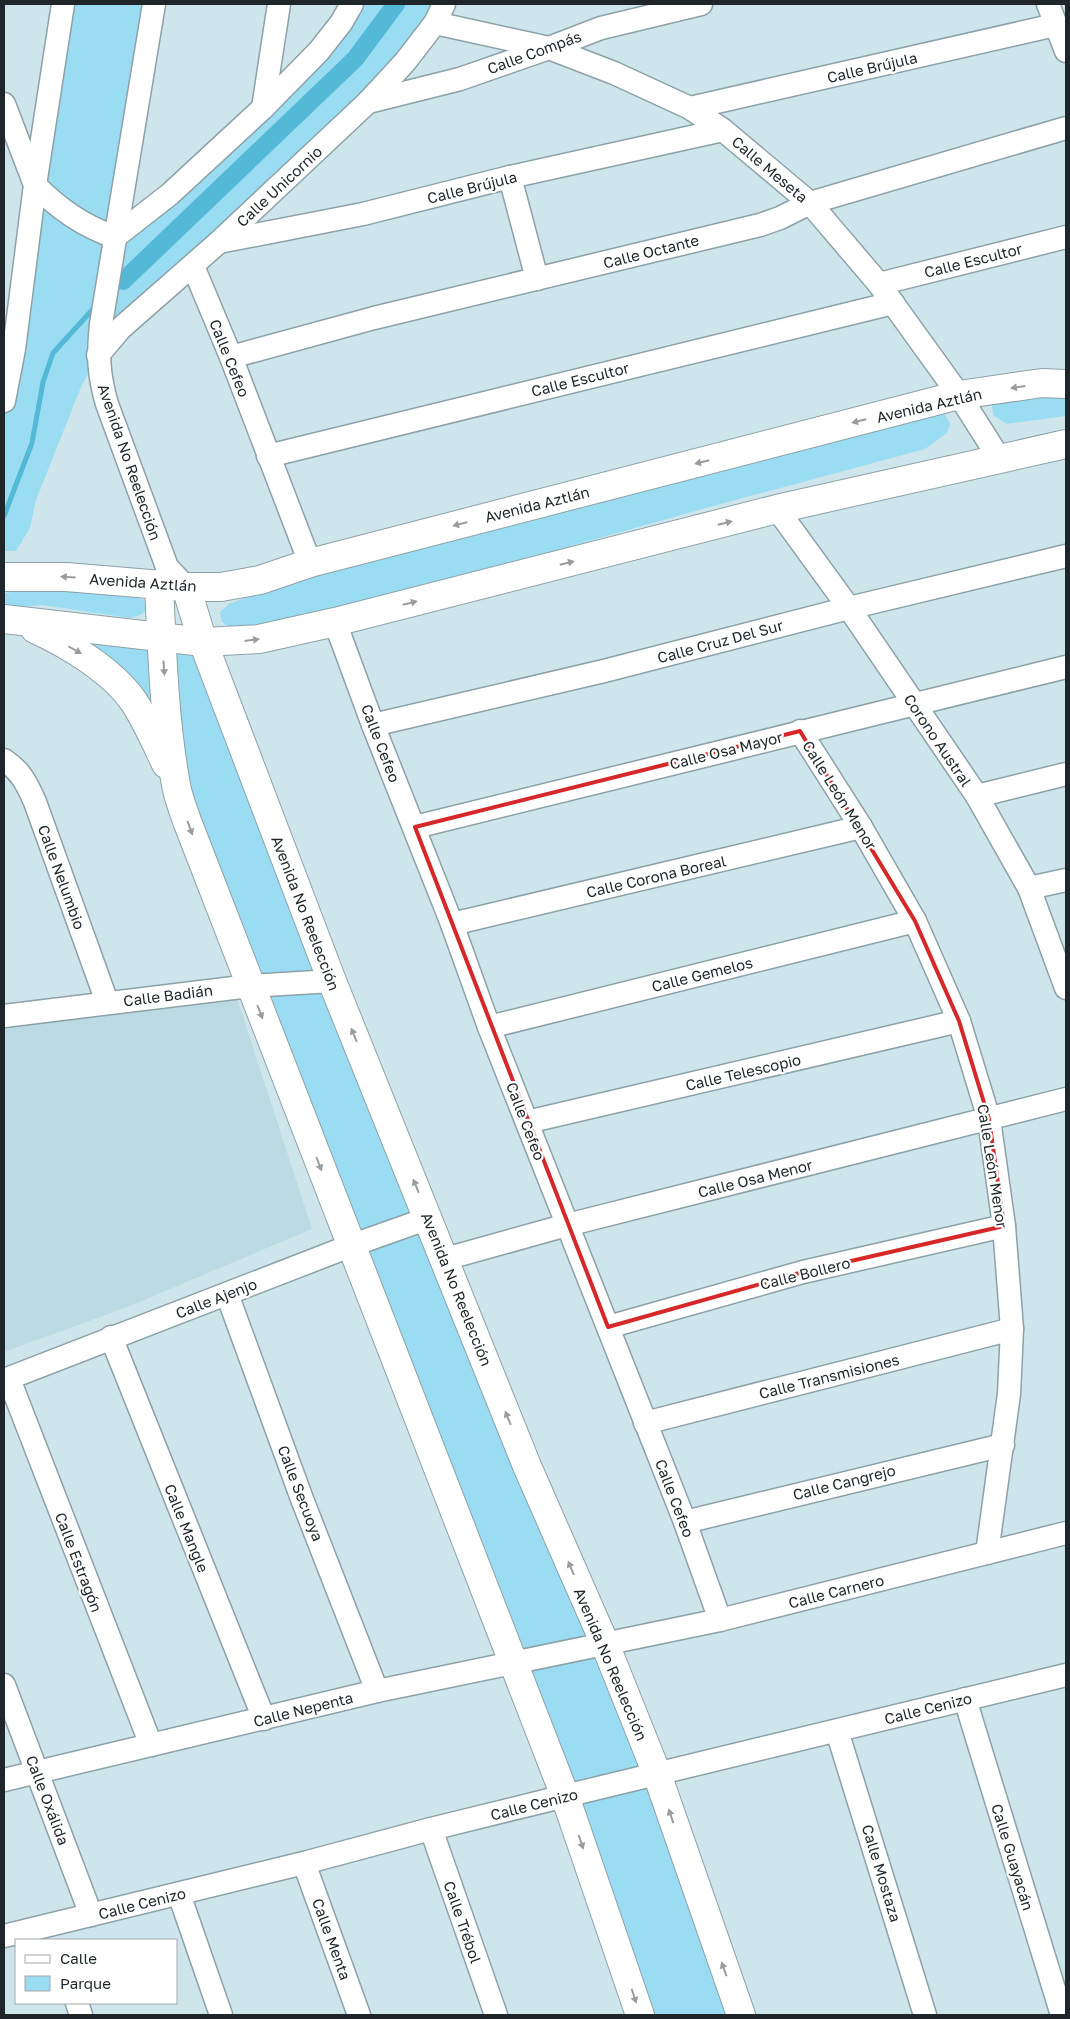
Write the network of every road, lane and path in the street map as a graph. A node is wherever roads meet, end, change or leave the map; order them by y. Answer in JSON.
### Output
{"nodes":[{"id":1,"x":63,"y":4,"type":"edge"},
{"id":2,"x":154,"y":4,"type":"edge"},
{"id":3,"x":278,"y":4,"type":"edge"},
{"id":4,"x":352,"y":4,"type":"edge"},
{"id":5,"x":701,"y":4,"type":"edge"},
{"id":6,"x":1048,"y":4,"type":"edge"},
{"id":7,"x":440,"y":13,"type":"edge"},
{"id":8,"x":1055,"y":25,"type":"junction"},
{"id":9,"x":549,"y":48,"type":"junction"},
{"id":10,"x":1066,"y":51,"type":"edge"},
{"id":11,"x":368,"y":102,"type":"junction"},
{"id":12,"x":4,"y":104,"type":"edge"},
{"id":13,"x":263,"y":108,"type":"junction"},
{"id":14,"x":690,"y":108,"type":"junction"},
{"id":15,"x":1066,"y":128,"type":"edge"},
{"id":16,"x":724,"y":130,"type":"junction"},
{"id":17,"x":510,"y":177,"type":"junction"},
{"id":18,"x":36,"y":185,"type":"junction"},
{"id":19,"x":810,"y":203,"type":"junction"},
{"id":20,"x":115,"y":237,"type":"junction"},
{"id":21,"x":1066,"y":237,"type":"edge"},
{"id":22,"x":219,"y":242,"type":"junction"},
{"id":23,"x":193,"y":266,"type":"junction"},
{"id":24,"x":537,"y":279,"type":"junction"},
{"id":25,"x":879,"y":284,"type":"junction"},
{"id":26,"x":893,"y":303,"type":"junction"},
{"id":27,"x":98,"y":355,"type":"junction"},
{"id":28,"x":231,"y":357,"type":"junction"},
{"id":29,"x":1066,"y":384,"type":"edge"},
{"id":30,"x":959,"y":395,"type":"junction"},
{"id":31,"x":4,"y":401,"type":"edge"},
{"id":32,"x":1066,"y":444,"type":"edge"},
{"id":33,"x":268,"y":456,"type":"junction"},
{"id":34,"x":999,"y":458,"type":"junction"},
{"id":35,"x":777,"y":509,"type":"junction"},
{"id":36,"x":1066,"y":556,"type":"edge"},
{"id":37,"x":310,"y":563,"type":"junction"},
{"id":38,"x":163,"y":576,"type":"junction"},
{"id":39,"x":4,"y":577,"type":"edge"},
{"id":40,"x":186,"y":587,"type":"junction"},
{"id":41,"x":849,"y":608,"type":"junction"},
{"id":42,"x":10,"y":620,"type":"edge"},
{"id":43,"x":335,"y":622,"type":"junction"},
{"id":44,"x":162,"y":638,"type":"junction"},
{"id":45,"x":203,"y":642,"type":"junction"},
{"id":46,"x":1066,"y":667,"type":"edge"},
{"id":47,"x":914,"y":705,"type":"junction"},
{"id":48,"x":373,"y":725,"type":"junction"},
{"id":49,"x":800,"y":732,"type":"junction"},
{"id":50,"x":4,"y":760,"type":"edge"},
{"id":51,"x":1066,"y":774,"type":"edge"},
{"id":52,"x":176,"y":786,"type":"junction"},
{"id":53,"x":977,"y":796,"type":"junction"},
{"id":54,"x":414,"y":827,"type":"junction"},
{"id":55,"x":860,"y":828,"type":"junction"},
{"id":56,"x":1066,"y":880,"type":"edge"},
{"id":57,"x":1029,"y":888,"type":"junction"},
{"id":58,"x":915,"y":921,"type":"junction"},
{"id":59,"x":452,"y":924,"type":"junction"},
{"id":60,"x":332,"y":981,"type":"junction"},
{"id":61,"x":250,"y":986,"type":"junction"},
{"id":62,"x":1066,"y":988,"type":"edge"},
{"id":63,"x":107,"y":1002,"type":"junction"},
{"id":64,"x":4,"y":1016,"type":"edge"},
{"id":65,"x":959,"y":1021,"type":"junction"},
{"id":66,"x":489,"y":1026,"type":"junction"},
{"id":67,"x":1066,"y":1100,"type":"edge"},
{"id":68,"x":989,"y":1119,"type":"junction"},
{"id":69,"x":527,"y":1122,"type":"junction"},
{"id":70,"x":429,"y":1218,"type":"junction"},
{"id":71,"x":567,"y":1225,"type":"junction"},
{"id":72,"x":1004,"y":1226,"type":"junction"},
{"id":73,"x":350,"y":1246,"type":"junction"},
{"id":74,"x":445,"y":1259,"type":"junction"},
{"id":75,"x":227,"y":1294,"type":"junction"},
{"id":76,"x":608,"y":1327,"type":"junction"},
{"id":77,"x":1012,"y":1329,"type":"junction"},
{"id":78,"x":111,"y":1337,"type":"junction"},
{"id":79,"x":6,"y":1379,"type":"edge"},
{"id":80,"x":645,"y":1423,"type":"junction"},
{"id":81,"x":1002,"y":1444,"type":"junction"},
{"id":82,"x":685,"y":1522,"type":"junction"},
{"id":83,"x":1066,"y":1533,"type":"edge"},
{"id":84,"x":987,"y":1553,"type":"junction"},
{"id":85,"x":720,"y":1620,"type":"junction"},
{"id":86,"x":604,"y":1644,"type":"junction"},
{"id":87,"x":513,"y":1663,"type":"junction"},
{"id":88,"x":1066,"y":1675,"type":"edge"},
{"id":89,"x":4,"y":1685,"type":"edge"},
{"id":90,"x":377,"y":1691,"type":"junction"},
{"id":91,"x":965,"y":1699,"type":"junction"},
{"id":92,"x":264,"y":1719,"type":"junction"},
{"id":93,"x":837,"y":1731,"type":"junction"},
{"id":94,"x":151,"y":1745,"type":"junction"},
{"id":95,"x":38,"y":1772,"type":"junction"},
{"id":96,"x":656,"y":1774,"type":"junction"},
{"id":97,"x":4,"y":1780,"type":"edge"},
{"id":98,"x":565,"y":1796,"type":"junction"},
{"id":99,"x":431,"y":1829,"type":"junction"},
{"id":100,"x":304,"y":1863,"type":"junction"},
{"id":101,"x":179,"y":1894,"type":"junction"},
{"id":102,"x":91,"y":1915,"type":"junction"},
{"id":103,"x":52,"y":1933,"type":"edge"},
{"id":104,"x":4,"y":1936,"type":"edge"},
{"id":105,"x":221,"y":2015,"type":"edge"},
{"id":106,"x":359,"y":2015,"type":"edge"},
{"id":107,"x":496,"y":2015,"type":"edge"},
{"id":108,"x":640,"y":2015,"type":"edge"},
{"id":109,"x":741,"y":2015,"type":"edge"},
{"id":110,"x":925,"y":2015,"type":"edge"},
{"id":111,"x":1062,"y":2015,"type":"edge"}],
"edges":[{"from":1,"to":18,"type":"street"},
{"from":2,"to":20,"type":"street","name":"Avenida No Reelección"},
{"from":3,"to":13,"type":"street"},
{"from":4,"to":13,"type":"street"},
{"from":5,"to":9,"type":"street","name":"Calle Compás"},
{"from":6,"to":8,"type":"street"},
{"from":7,"to":9,"type":"street","name":"Calle Meseta"},
{"from":7,"to":11,"type":"street","name":"Calle Unicornio"},
{"from":8,"to":10,"type":"street"},
{"from":8,"to":14,"type":"street","name":"Calle Brújula"},
{"from":9,"to":11,"type":"street","name":"Calle Compás"},
{"from":9,"to":14,"type":"street","name":"Calle Meseta"},
{"from":11,"to":22,"type":"street","name":"Calle Unicornio"},
{"from":12,"to":18,"type":"street"},
{"from":13,"to":20,"type":"street"},
{"from":14,"to":16,"type":"street","name":"Calle Meseta"},
{"from":15,"to":19,"type":"street","name":"Calle Octante"},
{"from":16,"to":17,"type":"street","name":"Calle Brújula"},
{"from":16,"to":19,"type":"street","name":"Calle Meseta"},
{"from":17,"to":22,"type":"street","name":"Calle Brújula"},
{"from":17,"to":24,"type":"street"},
{"from":18,"to":20,"type":"street"},
{"from":18,"to":31,"type":"street"},
{"from":19,"to":24,"type":"street","name":"Calle Octante"},
{"from":19,"to":25,"type":"street","name":"Calle Meseta"},
{"from":20,"to":27,"type":"street","name":"Avenida No Reelección"},
{"from":21,"to":25,"type":"street","name":"Calle Escultor"},
{"from":22,"to":23,"type":"street","name":"Calle Unicornio"},
{"from":23,"to":27,"type":"street","name":"Calle Unicornio"},
{"from":23,"to":28,"type":"street","name":"Calle Cefeo"},
{"from":24,"to":28,"type":"street","name":"Calle Octante"},
{"from":25,"to":26,"type":"street","name":"Calle Meseta"},
{"from":26,"to":30,"type":"street","name":"Calle Meseta"},
{"from":26,"to":33,"type":"street","name":"Calle Escultor"},
{"from":27,"to":38,"type":"street","name":"Avenida No Reelección"},
{"from":28,"to":33,"type":"street","name":"Calle Cefeo"},
{"from":29,"to":30,"type":"main road","name":"Avenida Aztlán","one_way":true},
{"from":30,"to":34,"type":"street","name":"Calle Meseta"},
{"from":30,"to":37,"type":"main road","name":"Avenida Aztlán","one_way":true},
{"from":32,"to":34,"type":"main road"},
{"from":33,"to":37,"type":"street","name":"Calle Cefeo"},
{"from":34,"to":35,"type":"main road"},
{"from":35,"to":41,"type":"street","name":"Corono Austral"},
{"from":43,"to":35,"type":"main road","one_way":true},
{"from":36,"to":41,"type":"street","name":"Calle Cruz Del Sur"},
{"from":37,"to":40,"type":"main road","name":"Avenida Aztlán"},
{"from":38,"to":39,"type":"main road","name":"Avenida Aztlán","one_way":true},
{"from":38,"to":40,"type":"main road","name":"Avenida Aztlán"},
{"from":38,"to":44,"type":"main road","name":"Avenida No Reelección"},
{"from":40,"to":45,"type":"main road","name":"Avenida No Reelección"},
{"from":41,"to":47,"type":"street","name":"Corono Austral"},
{"from":41,"to":48,"type":"street","name":"Calle Cruz Del Sur"},
{"from":42,"to":44,"type":"main road"},
{"from":42,"to":52,"type":"main road","one_way":true},
{"from":45,"to":43,"type":"main road","one_way":true},
{"from":43,"to":48,"type":"street","name":"Calle Cefeo"},
{"from":44,"to":45,"type":"main road"},
{"from":44,"to":52,"type":"main road","name":"Avenida No Reelección","one_way":true},
{"from":45,"to":60,"type":"main road","name":"Avenida No Reelección"},
{"from":46,"to":47,"type":"street","name":"Calle Osa Mayor"},
{"from":47,"to":49,"type":"street","name":"Calle Osa Mayor"},
{"from":47,"to":53,"type":"street","name":"Corono Austral"},
{"from":48,"to":54,"type":"street","name":"Calle Cefeo"},
{"from":49,"to":54,"type":"street","name":"Calle Osa Mayor"},
{"from":49,"to":55,"type":"street","name":"Calle León Menor"},
{"from":50,"to":63,"type":"street","name":"Calle Nelumbio"},
{"from":51,"to":53,"type":"street"},
{"from":52,"to":61,"type":"main road","name":"Avenida No Reelección","one_way":true},
{"from":53,"to":57,"type":"street","name":"Corono Austral"},
{"from":54,"to":59,"type":"street","name":"Calle Cefeo"},
{"from":55,"to":58,"type":"street","name":"Calle León Menor"},
{"from":55,"to":59,"type":"street","name":"Calle Corona Boreal"},
{"from":56,"to":57,"type":"street"},
{"from":57,"to":62,"type":"street","name":"Corono Austral"},
{"from":58,"to":65,"type":"street","name":"Calle León Menor"},
{"from":58,"to":66,"type":"street","name":"Calle Gemelos"},
{"from":59,"to":66,"type":"street","name":"Calle Cefeo"},
{"from":60,"to":61,"type":"street","name":"Calle Badián"},
{"from":70,"to":60,"type":"main road","name":"Avenida No Reelección","one_way":true},
{"from":61,"to":63,"type":"street","name":"Calle Badián"},
{"from":61,"to":73,"type":"main road","name":"Avenida No Reelección","one_way":true},
{"from":63,"to":64,"type":"street","name":"Calle Badián"},
{"from":65,"to":68,"type":"street","name":"Calle León Menor"},
{"from":65,"to":69,"type":"street","name":"Calle Telescopio"},
{"from":66,"to":69,"type":"street","name":"Calle Cefeo"},
{"from":67,"to":68,"type":"street","name":"Calle Osa Menor"},
{"from":68,"to":71,"type":"street","name":"Calle Osa Menor"},
{"from":68,"to":72,"type":"street","name":"Calle León Menor"},
{"from":69,"to":71,"type":"street","name":"Calle Cefeo"},
{"from":70,"to":73,"type":"street","name":"Calle Ajenjo"},
{"from":70,"to":74,"type":"main road","name":"Avenida No Reelección"},
{"from":71,"to":74,"type":"street","name":"Calle Osa Menor"},
{"from":71,"to":76,"type":"street","name":"Calle Cefeo"},
{"from":72,"to":76,"type":"street","name":"Calle Bollero"},
{"from":72,"to":77,"type":"street","name":"Calle León Menor"},
{"from":73,"to":75,"type":"street","name":"Calle Ajenjo"},
{"from":73,"to":87,"type":"main road","name":"Avenida No Reelección"},
{"from":86,"to":74,"type":"main road","name":"Avenida No Reelección","one_way":true},
{"from":75,"to":78,"type":"street","name":"Calle Ajenjo"},
{"from":75,"to":90,"type":"street","name":"Calle Secuoya"},
{"from":76,"to":80,"type":"street","name":"Calle Cefeo"},
{"from":77,"to":80,"type":"street","name":"Calle Transmisiones"},
{"from":77,"to":81,"type":"street","name":"Calle León Menor"},
{"from":78,"to":79,"type":"street","name":"Calle Ajenjo"},
{"from":78,"to":92,"type":"street","name":"Calle Mangle"},
{"from":79,"to":94,"type":"street","name":"Calle Estragón"},
{"from":80,"to":82,"type":"street","name":"Calle Cefeo"},
{"from":81,"to":82,"type":"street","name":"Calle Cangrejo"},
{"from":81,"to":84,"type":"street","name":"Calle León Menor"},
{"from":82,"to":85,"type":"street","name":"Calle Cefeo"},
{"from":83,"to":84,"type":"street","name":"Calle Carnero"},
{"from":84,"to":85,"type":"street","name":"Calle Carnero"},
{"from":85,"to":86,"type":"street","name":"Calle Carnero"},
{"from":86,"to":87,"type":"street","name":"Calle Nepenta"},
{"from":86,"to":96,"type":"main road","name":"Avenida No Reelección"},
{"from":87,"to":90,"type":"street","name":"Calle Nepenta"},
{"from":87,"to":98,"type":"main road","name":"Avenida No Reelección"},
{"from":88,"to":91,"type":"street","name":"Calle Cenizo"},
{"from":89,"to":95,"type":"street","name":"Calle Oxálida"},
{"from":90,"to":92,"type":"street","name":"Calle Nepenta"},
{"from":91,"to":93,"type":"street","name":"Calle Cenizo"},
{"from":91,"to":111,"type":"street","name":"Calle Guayacán"},
{"from":92,"to":94,"type":"street","name":"Calle Nepenta"},
{"from":93,"to":96,"type":"street","name":"Calle Cenizo"},
{"from":93,"to":110,"type":"street","name":"Calle Mostaza"},
{"from":94,"to":95,"type":"street","name":"Calle Nepenta"},
{"from":95,"to":97,"type":"street","name":"Calle Nepenta"},
{"from":95,"to":102,"type":"street","name":"Calle Oxálida"},
{"from":96,"to":98,"type":"street","name":"Calle Cenizo"},
{"from":109,"to":96,"type":"main road","name":"Avenida No Reelección","one_way":true},
{"from":98,"to":99,"type":"street","name":"Calle Cenizo"},
{"from":98,"to":108,"type":"main road","name":"Avenida No Reelección","one_way":true},
{"from":99,"to":100,"type":"street","name":"Calle Cenizo"},
{"from":99,"to":107,"type":"street","name":"Calle Trébol"},
{"from":100,"to":101,"type":"street","name":"Calle Cenizo"},
{"from":100,"to":106,"type":"street","name":"Calle Menta"},
{"from":101,"to":102,"type":"street","name":"Calle Cenizo"},
{"from":101,"to":105,"type":"street"},
{"from":102,"to":103,"type":"street","name":"Calle Cenizo"},
{"from":103,"to":104,"type":"street","name":"Calle Cenizo"}]}
